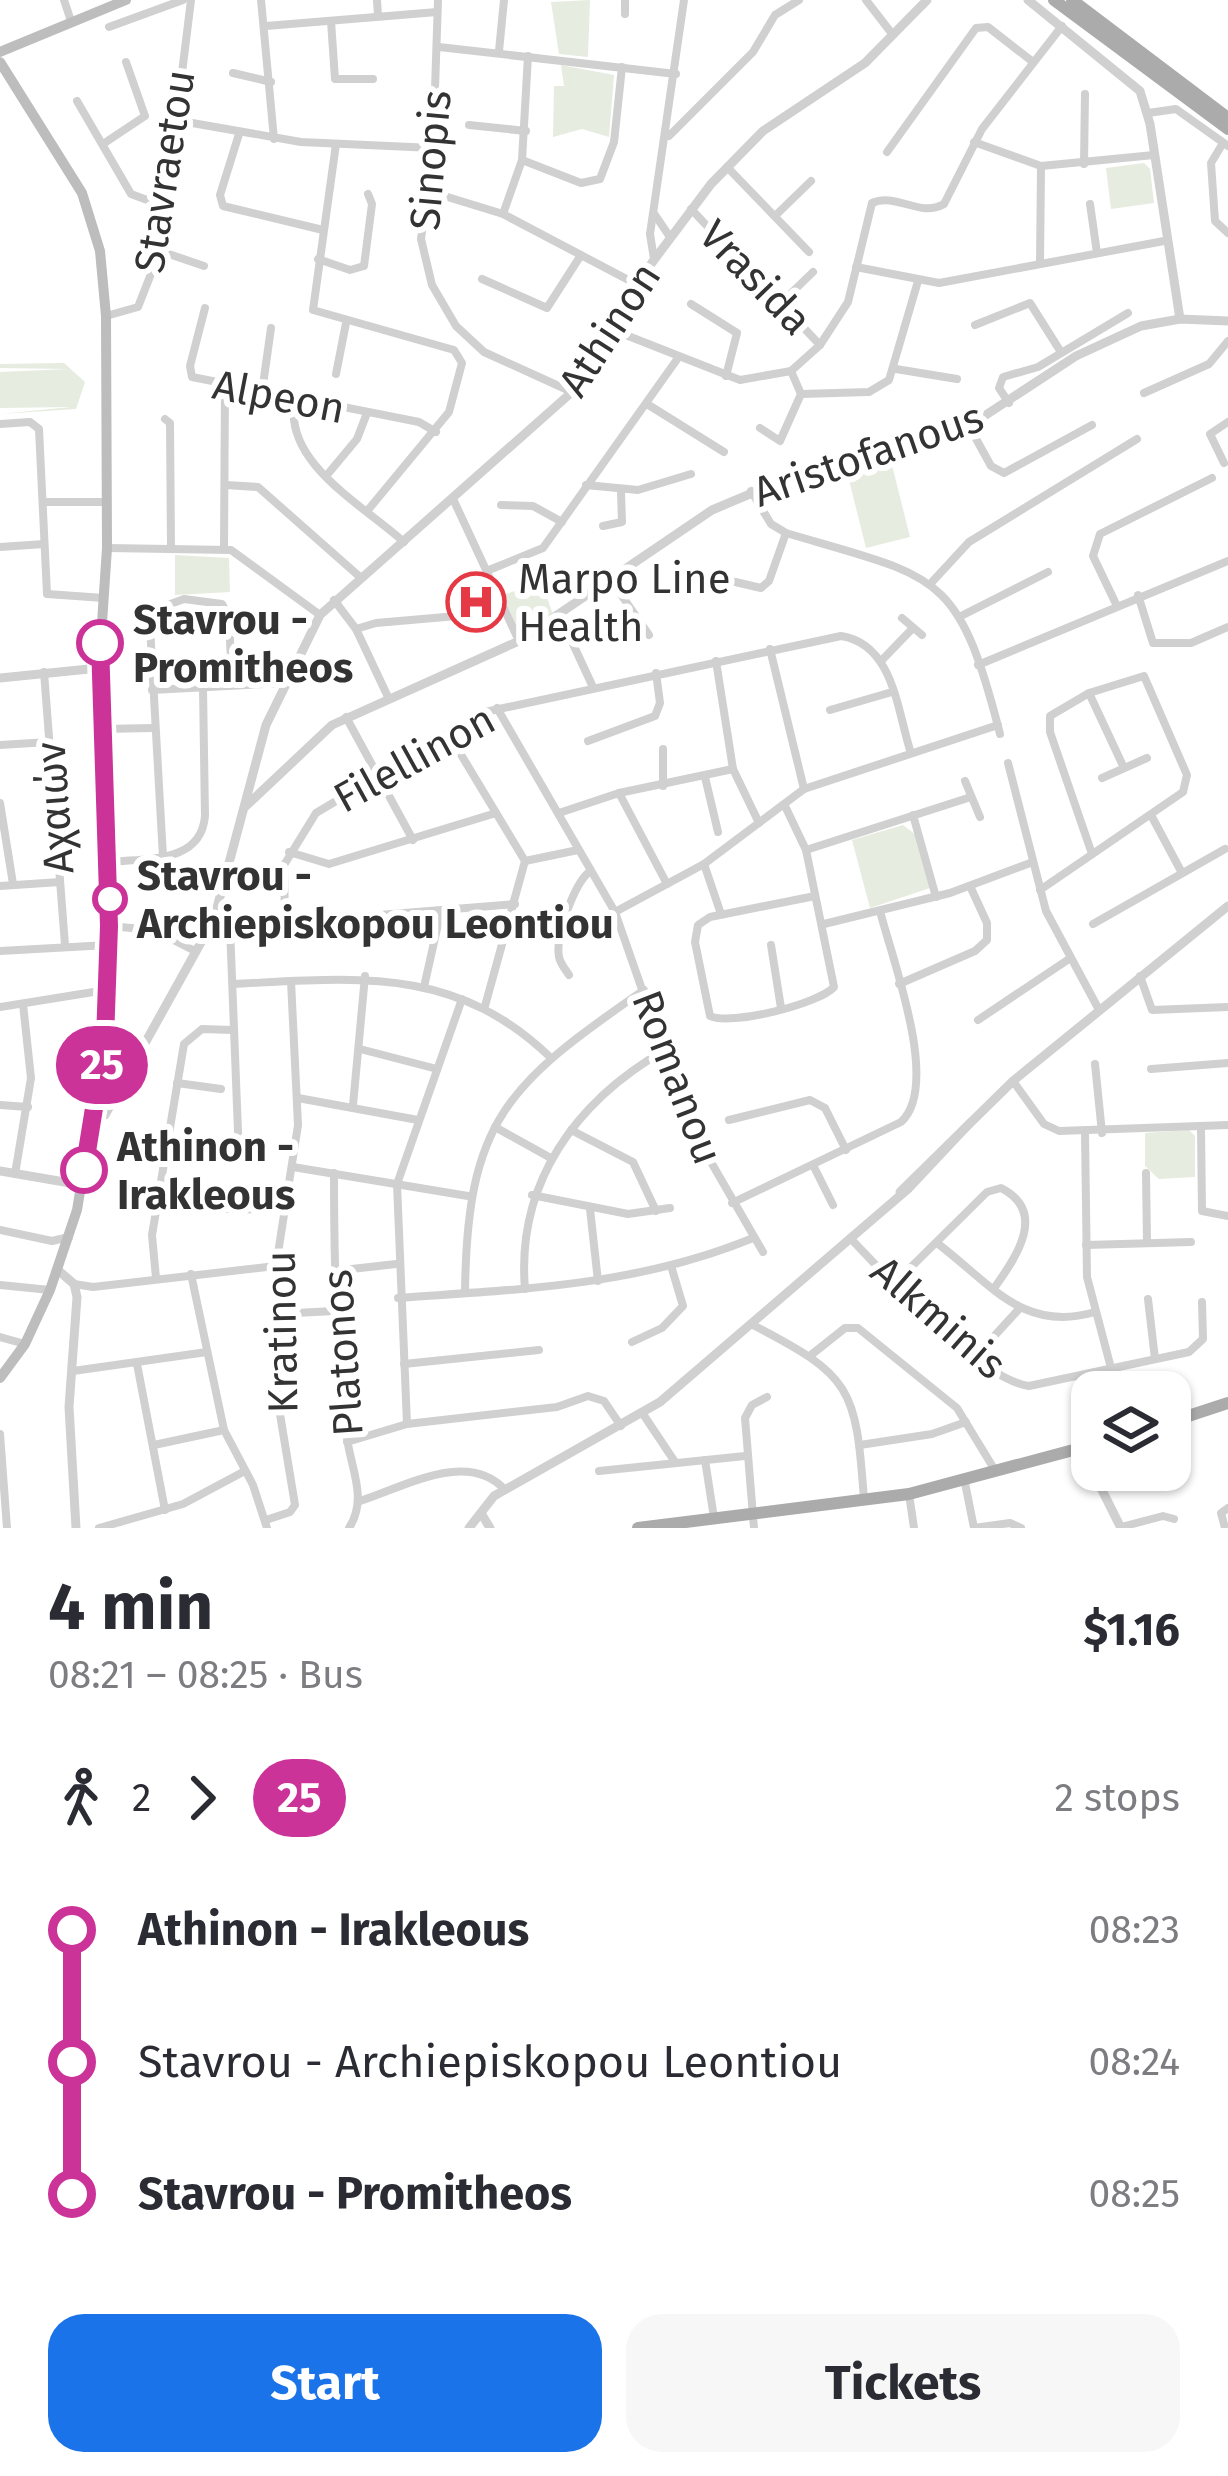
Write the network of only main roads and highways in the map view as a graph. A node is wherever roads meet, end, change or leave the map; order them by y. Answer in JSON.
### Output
{"nodes":[{"id":1,"x":126,"y":0,"type":"edge"},
{"id":2,"x":1054,"y":0,"type":"edge"},
{"id":3,"x":1072,"y":0,"type":"edge"},
{"id":4,"x":0,"y":52,"type":"edge"},
{"id":5,"x":0,"y":62,"type":"edge"},
{"id":6,"x":1228,"y":118,"type":"edge"},
{"id":7,"x":1226,"y":139,"type":"edge"},
{"id":8,"x":0,"y":1378,"type":"edge"},
{"id":9,"x":1228,"y":1403,"type":"edge"},
{"id":10,"x":1191,"y":1415,"type":"edge"},
{"id":11,"x":1071,"y":1452,"type":"edge"},
{"id":12,"x":753,"y":1522,"type":"edge"},
{"id":13,"x":698,"y":1525,"type":"edge"},
{"id":14,"x":641,"y":1528,"type":"edge"}],
"edges":[{"from":1,"to":4,"type":"main road"},
{"from":2,"to":7,"type":"main road"},
{"from":3,"to":6,"type":"main road"},
{"from":5,"to":8,"type":"main road"},
{"from":9,"to":10,"type":"main road"},
{"from":11,"to":12,"type":"main road"},
{"from":12,"to":13,"type":"main road"},
{"from":13,"to":14,"type":"main road"}]}
